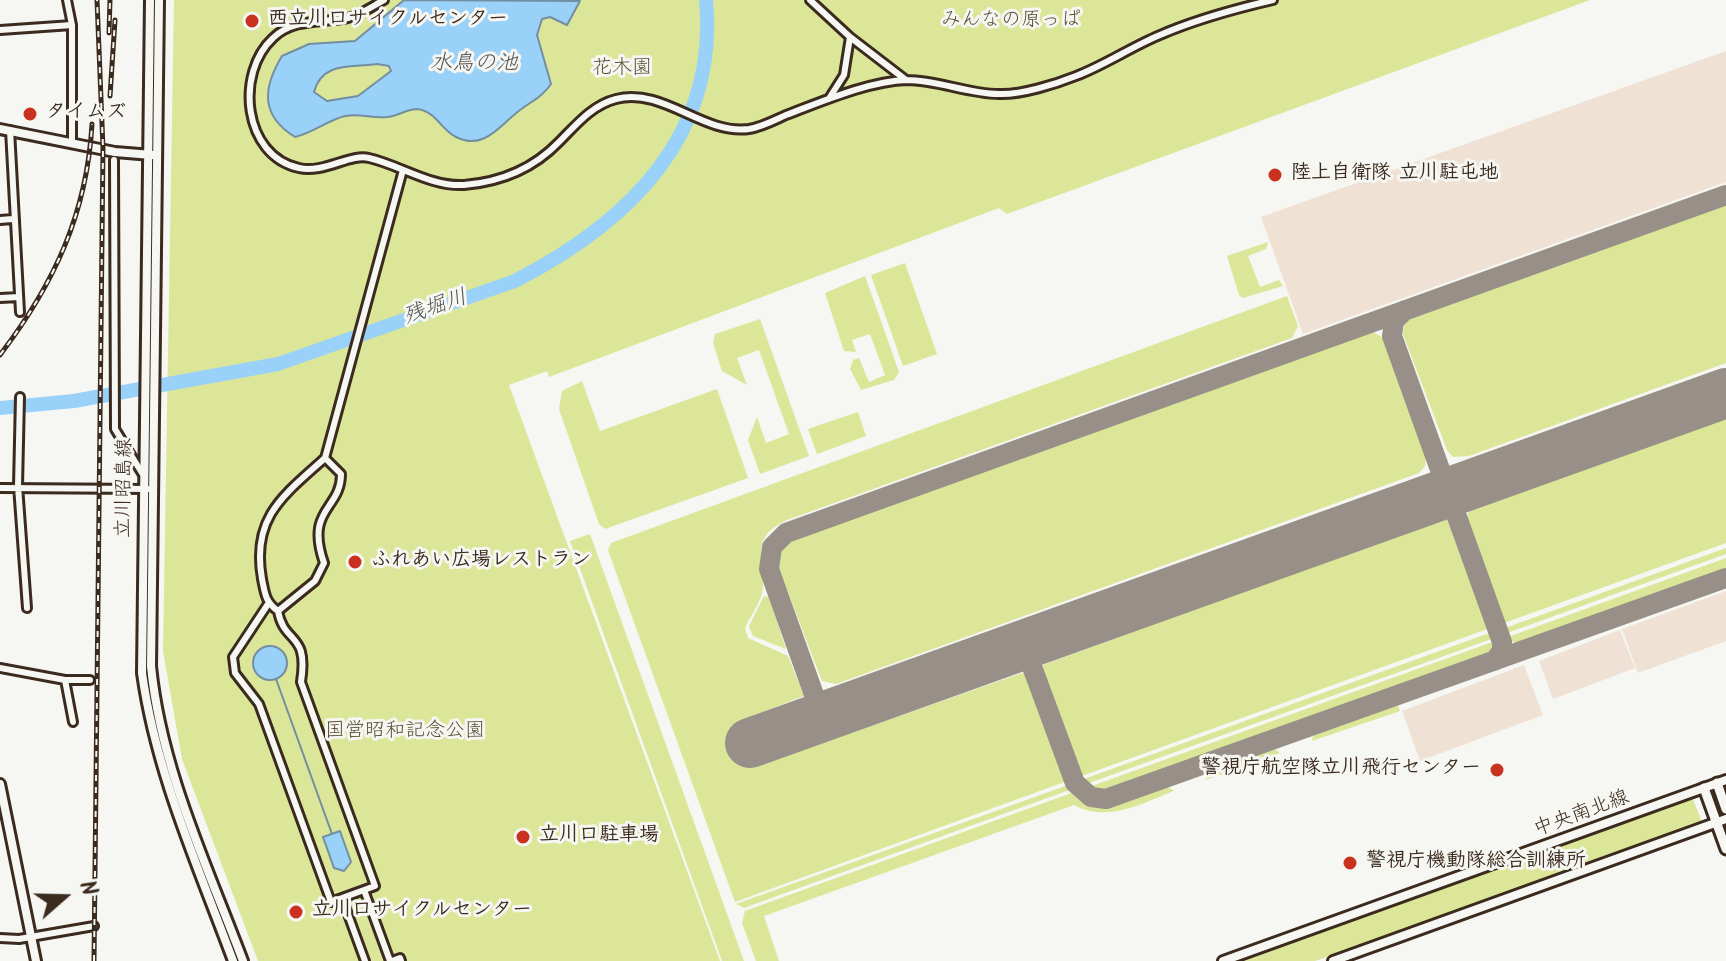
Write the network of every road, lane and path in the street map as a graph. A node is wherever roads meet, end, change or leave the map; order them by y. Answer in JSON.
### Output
{"nodes":[{"id":1,"x":67,"y":0,"type":"edge"},
{"id":2,"x":150,"y":0,"type":"edge"},
{"id":3,"x":159,"y":0,"type":"edge"},
{"id":4,"x":384,"y":0,"type":"edge"},
{"id":5,"x":810,"y":0,"type":"edge"},
{"id":6,"x":1273,"y":0,"type":"edge"},
{"id":7,"x":72,"y":25,"type":"junction"},
{"id":8,"x":0,"y":30,"type":"edge"},
{"id":9,"x":850,"y":37,"type":"junction"},
{"id":10,"x":906,"y":80,"type":"junction"},
{"id":11,"x":830,"y":97,"type":"junction"},
{"id":12,"x":5,"y":130,"type":"edge"},
{"id":13,"x":72,"y":142,"type":"junction"},
{"id":14,"x":152,"y":155,"type":"junction"},
{"id":15,"x":114,"y":160,"type":"dead end"},
{"id":16,"x":403,"y":170,"type":"junction"},
{"id":17,"x":12,"y":219,"type":"junction"},
{"id":18,"x":0,"y":220,"type":"edge"},
{"id":19,"x":19,"y":297,"type":"junction"},
{"id":20,"x":0,"y":298,"type":"edge"},
{"id":21,"x":20,"y":312,"type":"dead end"},
{"id":22,"x":20,"y":397,"type":"dead end"},
{"id":23,"x":148,"y":406,"type":"junction"},
{"id":24,"x":325,"y":458,"type":"junction"},
{"id":25,"x":142,"y":473,"type":"junction"},
{"id":26,"x":18,"y":486,"type":"junction"},
{"id":27,"x":0,"y":488,"type":"edge"},
{"id":28,"x":147,"y":489,"type":"junction"},
{"id":29,"x":268,"y":604,"type":"junction"},
{"id":30,"x":27,"y":608,"type":"dead end"},
{"id":31,"x":278,"y":611,"type":"junction"},
{"id":32,"x":0,"y":668,"type":"edge"},
{"id":33,"x":65,"y":680,"type":"junction"},
{"id":34,"x":90,"y":680,"type":"dead end"},
{"id":35,"x":73,"y":722,"type":"dead end"},
{"id":36,"x":1721,"y":782,"type":"edge"},
{"id":37,"x":0,"y":784,"type":"edge"},
{"id":38,"x":1704,"y":788,"type":"junction"},
{"id":39,"x":1,"y":795,"type":"edge"},
{"id":40,"x":1726,"y":809,"type":"edge"},
{"id":41,"x":1721,"y":821,"type":"edge"},
{"id":42,"x":1726,"y":849,"type":"edge"},
{"id":43,"x":364,"y":890,"type":"junction"},
{"id":44,"x":342,"y":898,"type":"junction"},
{"id":45,"x":94,"y":926,"type":"dead end"},
{"id":46,"x":32,"y":936,"type":"junction"},
{"id":47,"x":0,"y":938,"type":"edge"},
{"id":48,"x":36,"y":961,"type":"edge"},
{"id":49,"x":233,"y":961,"type":"edge"},
{"id":50,"x":243,"y":961,"type":"edge"},
{"id":51,"x":365,"y":961,"type":"edge"},
{"id":52,"x":391,"y":961,"type":"edge"},
{"id":53,"x":401,"y":961,"type":"edge"},
{"id":54,"x":1223,"y":961,"type":"edge"},
{"id":55,"x":1333,"y":961,"type":"edge"}],
"edges":[{"from":1,"to":7,"type":"street"},
{"from":2,"to":14,"type":"main road","name":"立川昭島線"},
{"from":3,"to":14,"type":"main road","name":"立川昭島線"},
{"from":4,"to":16,"type":"street"},
{"from":5,"to":9,"type":"street"},
{"from":6,"to":10,"type":"street"},
{"from":7,"to":8,"type":"street"},
{"from":7,"to":13,"type":"street"},
{"from":9,"to":10,"type":"street"},
{"from":9,"to":11,"type":"street"},
{"from":10,"to":11,"type":"street"},
{"from":11,"to":16,"type":"street"},
{"from":12,"to":13,"type":"main road"},
{"from":12,"to":17,"type":"street"},
{"from":13,"to":14,"type":"main road"},
{"from":14,"to":23,"type":"main road","name":"立川昭島線"},
{"from":15,"to":25,"type":"street"},
{"from":16,"to":24,"type":"street"},
{"from":17,"to":18,"type":"street"},
{"from":17,"to":19,"type":"street"},
{"from":19,"to":20,"type":"street"},
{"from":19,"to":21,"type":"street"},
{"from":22,"to":26,"type":"street"},
{"from":23,"to":25,"type":"main road","name":"立川昭島線"},
{"from":23,"to":28,"type":"main road","name":"立川昭島線"},
{"from":24,"to":29,"type":"street"},
{"from":24,"to":31,"type":"street"},
{"from":25,"to":28,"type":"main road","name":"立川昭島線"},
{"from":26,"to":27,"type":"street"},
{"from":26,"to":28,"type":"street"},
{"from":26,"to":30,"type":"street"},
{"from":28,"to":49,"type":"main road","name":"立川昭島線"},
{"from":28,"to":50,"type":"main road","name":"立川昭島線"},
{"from":29,"to":31,"type":"street"},
{"from":29,"to":44,"type":"street"},
{"from":31,"to":43,"type":"street"},
{"from":32,"to":33,"type":"street"},
{"from":33,"to":34,"type":"street"},
{"from":33,"to":35,"type":"street"},
{"from":36,"to":38,"type":"main road","name":"中央南北線"},
{"from":36,"to":40,"type":"main road"},
{"from":37,"to":39,"type":"main road"},
{"from":38,"to":41,"type":"main road"},
{"from":38,"to":54,"type":"main road","name":"中央南北線"},
{"from":39,"to":46,"type":"main road"},
{"from":41,"to":42,"type":"main road"},
{"from":41,"to":55,"type":"main road"},
{"from":43,"to":44,"type":"street"},
{"from":43,"to":52,"type":"street"},
{"from":44,"to":51,"type":"street"},
{"from":45,"to":46,"type":"street"},
{"from":46,"to":47,"type":"street"},
{"from":46,"to":48,"type":"main road"},
{"from":52,"to":53,"type":"street"}]}
